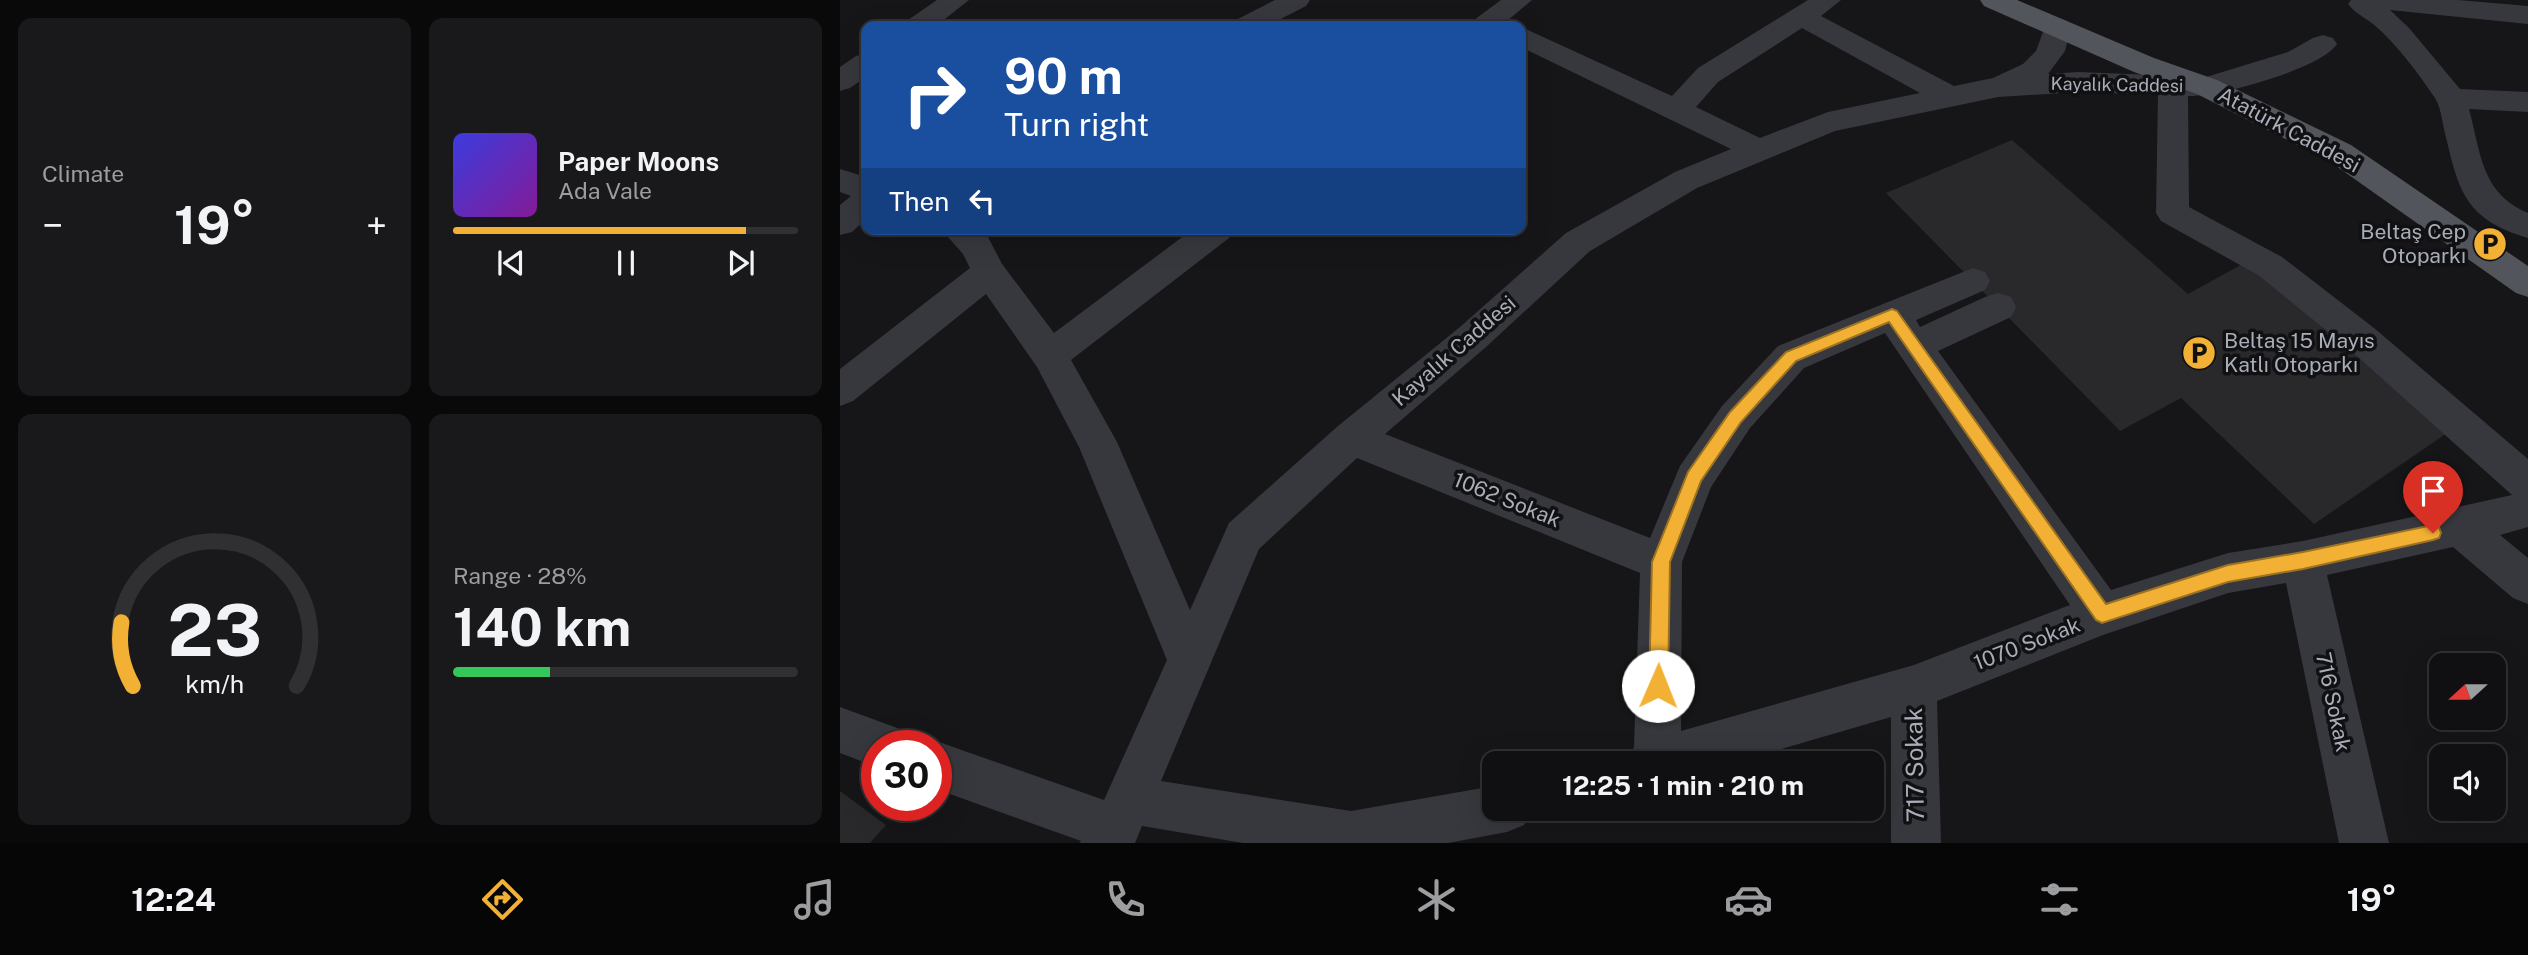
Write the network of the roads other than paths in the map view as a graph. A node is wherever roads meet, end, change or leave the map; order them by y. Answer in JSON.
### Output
{"nodes":[{"id":1,"x":955,"y":0,"type":"edge"},
{"id":2,"x":1296,"y":0,"type":"edge"},
{"id":3,"x":1518,"y":0,"type":"edge"},
{"id":4,"x":1828,"y":0,"type":"edge"},
{"id":5,"x":1994,"y":0,"type":"edge"},
{"id":6,"x":2364,"y":1,"type":"edge"},
{"id":7,"x":2027,"y":14,"type":"junction"},
{"id":8,"x":2528,"y":15,"type":"edge"},
{"id":9,"x":1801,"y":16,"type":"junction"},
{"id":10,"x":925,"y":21,"type":"edge"},
{"id":11,"x":1256,"y":21,"type":"edge"},
{"id":12,"x":1495,"y":21,"type":"edge"},
{"id":13,"x":2057,"y":27,"type":"junction"},
{"id":14,"x":1526,"y":38,"type":"edge"},
{"id":15,"x":861,"y":66,"type":"edge"},
{"id":16,"x":2189,"y":79,"type":"junction"},
{"id":17,"x":840,"y":81,"type":"edge"},
{"id":18,"x":1998,"y":87,"type":"junction"},
{"id":19,"x":1948,"y":96,"type":"junction"},
{"id":20,"x":2451,"y":98,"type":"junction"},
{"id":21,"x":2528,"y":102,"type":"edge"},
{"id":22,"x":1677,"y":109,"type":"junction"},
{"id":23,"x":1759,"y":150,"type":"junction"},
{"id":24,"x":840,"y":180,"type":"edge"},
{"id":25,"x":861,"y":187,"type":"edge"},
{"id":26,"x":861,"y":205,"type":"edge"},
{"id":27,"x":840,"y":223,"type":"edge"},
{"id":28,"x":2528,"y":226,"type":"edge"},
{"id":29,"x":967,"y":235,"type":"edge"},
{"id":30,"x":1209,"y":235,"type":"edge"},
{"id":31,"x":989,"y":272,"type":"junction"},
{"id":32,"x":1973,"y":281,"type":"dead end"},
{"id":33,"x":2528,"y":284,"type":"edge"},
{"id":34,"x":1998,"y":307,"type":"dead end"},
{"id":35,"x":1903,"y":330,"type":"junction"},
{"id":36,"x":1050,"y":356,"type":"junction"},
{"id":37,"x":840,"y":390,"type":"edge"},
{"id":38,"x":1352,"y":438,"type":"junction"},
{"id":39,"x":2528,"y":484,"type":"edge"},
{"id":40,"x":2528,"y":509,"type":"edge"},
{"id":41,"x":2459,"y":527,"type":"junction"},
{"id":42,"x":2303,"y":561,"type":"junction"},
{"id":43,"x":1661,"y":562,"type":"junction"},
{"id":44,"x":2528,"y":584,"type":"edge"},
{"id":45,"x":2102,"y":614,"type":"junction"},
{"id":46,"x":1189,"y":659,"type":"junction"},
{"id":47,"x":1914,"y":688,"type":"junction"},
{"id":48,"x":840,"y":730,"type":"edge"},
{"id":49,"x":861,"y":738,"type":"edge"},
{"id":50,"x":1654,"y":751,"type":"edge"},
{"id":51,"x":1693,"y":751,"type":"edge"},
{"id":52,"x":952,"y":770,"type":"edge"},
{"id":53,"x":1482,"y":812,"type":"edge"},
{"id":54,"x":1116,"y":824,"type":"edge"},
{"id":55,"x":1916,"y":843,"type":"edge"},
{"id":56,"x":2364,"y":843,"type":"edge"}],
"edges":[{"from":1,"to":10,"type":"street"},
{"from":2,"to":11,"type":"street"},
{"from":3,"to":12,"type":"street"},
{"from":4,"to":9,"type":"street"},
{"from":5,"to":7,"type":"main road","name":"Atatürk Caddesi"},
{"from":6,"to":8,"type":"street"},
{"from":6,"to":16,"type":"street","name":"Kayalık Caddesi"},
{"from":6,"to":20,"type":"street"},
{"from":7,"to":13,"type":"main road","name":"Atatürk Caddesi"},
{"from":7,"to":16,"type":"main road","name":"Atatürk Caddesi"},
{"from":9,"to":19,"type":"street"},
{"from":9,"to":22,"type":"street"},
{"from":13,"to":16,"type":"main road","name":"Atatürk Caddesi"},
{"from":13,"to":18,"type":"street","name":"Kayalık Caddesi"},
{"from":14,"to":22,"type":"street"},
{"from":15,"to":17,"type":"street"},
{"from":16,"to":18,"type":"street","name":"Kayalık Caddesi"},
{"from":16,"to":33,"type":"main road","name":"Atatürk Caddesi"},
{"from":16,"to":39,"type":"street"},
{"from":18,"to":19,"type":"street","name":"Kayalık Caddesi"},
{"from":19,"to":23,"type":"street","name":"Kayalık Caddesi"},
{"from":20,"to":21,"type":"street"},
{"from":20,"to":28,"type":"street"},
{"from":22,"to":23,"type":"street"},
{"from":23,"to":38,"type":"street","name":"Kayalık Caddesi"},
{"from":24,"to":25,"type":"street"},
{"from":26,"to":27,"type":"street"},
{"from":29,"to":31,"type":"street"},
{"from":30,"to":36,"type":"street"},
{"from":31,"to":36,"type":"street"},
{"from":31,"to":37,"type":"street"},
{"from":32,"to":35,"type":"street"},
{"from":34,"to":35,"type":"street"},
{"from":35,"to":43,"type":"street"},
{"from":35,"to":45,"type":"street"},
{"from":36,"to":46,"type":"street"},
{"from":38,"to":43,"type":"street","name":"1062 Sokak"},
{"from":38,"to":46,"type":"street","name":"Kayalık Caddesi"},
{"from":40,"to":41,"type":"street","name":"1070 Sokak"},
{"from":41,"to":42,"type":"street","name":"1070 Sokak"},
{"from":41,"to":44,"type":"street"},
{"from":42,"to":45,"type":"street","name":"1070 Sokak"},
{"from":42,"to":56,"type":"street","name":"716 Sokak"},
{"from":43,"to":50,"type":"street"},
{"from":45,"to":47,"type":"street","name":"1070 Sokak"},
{"from":46,"to":54,"type":"street","name":"Kayalık Caddesi"},
{"from":47,"to":51,"type":"street","name":"1070 Sokak"},
{"from":47,"to":55,"type":"street","name":"717 Sokak"},
{"from":48,"to":49,"type":"street"},
{"from":52,"to":54,"type":"street"},
{"from":53,"to":54,"type":"street"}]}
